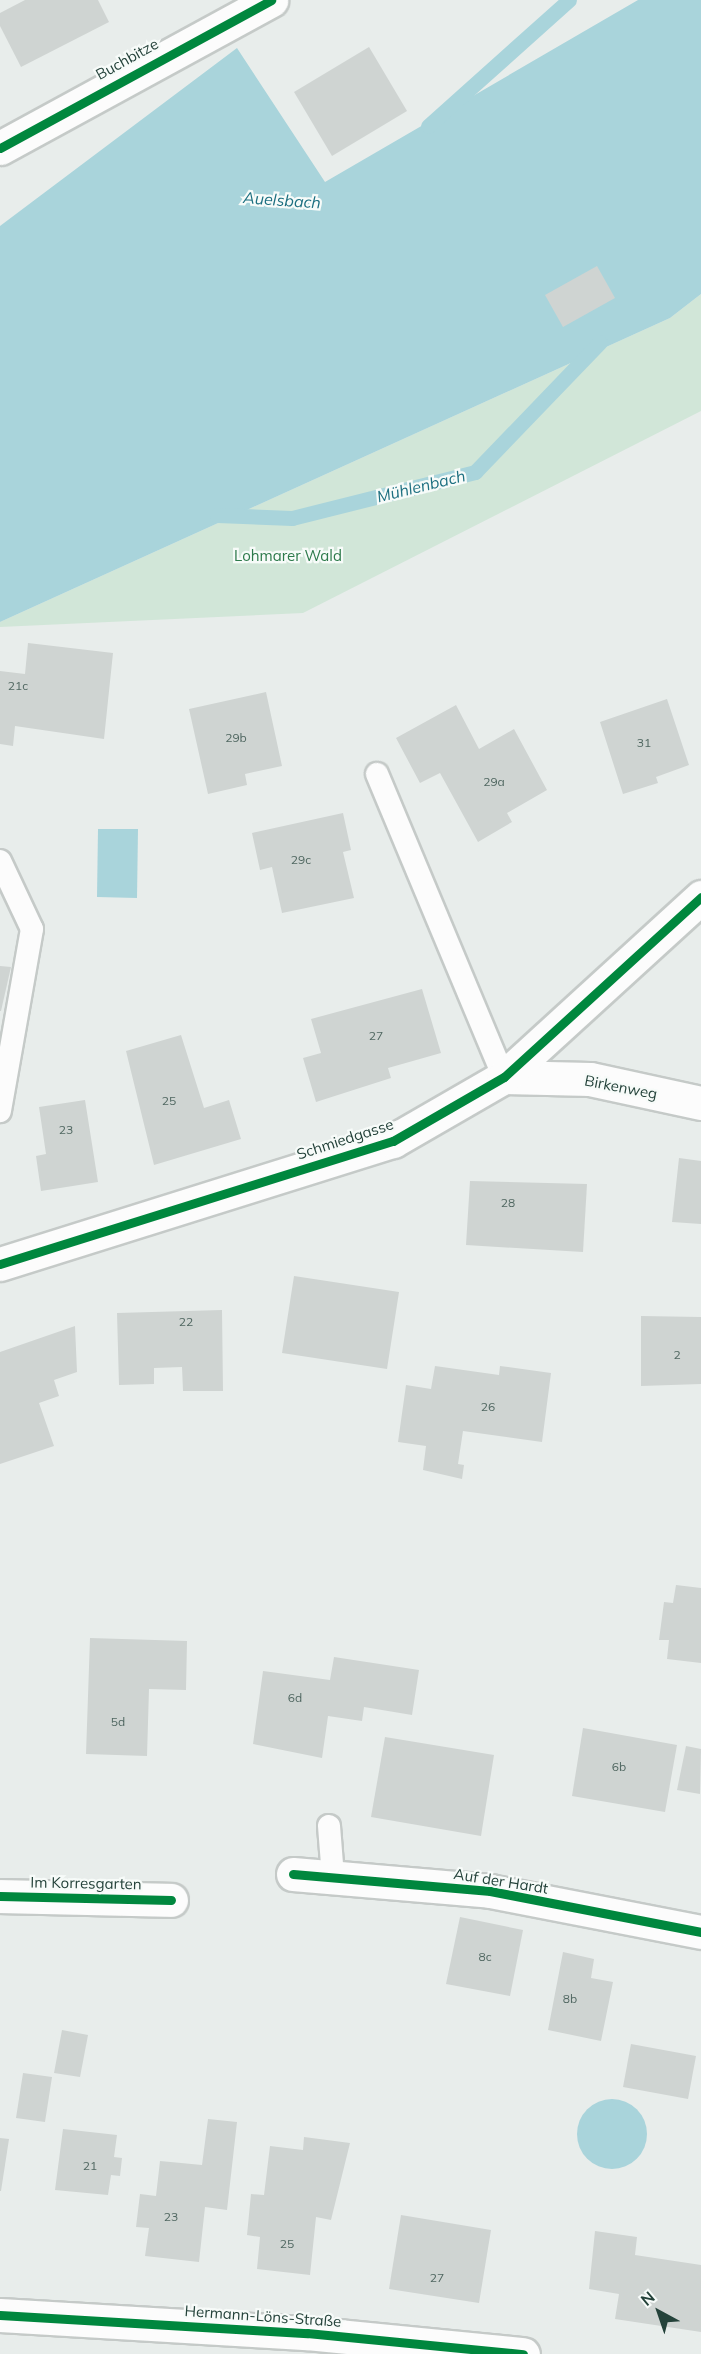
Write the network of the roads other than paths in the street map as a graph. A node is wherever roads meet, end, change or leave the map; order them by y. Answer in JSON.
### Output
{"nodes":[{"id":1,"x":271,"y":0,"type":"edge"},
{"id":2,"x":0,"y":148,"type":"edge"},
{"id":3,"x":377,"y":774,"type":"dead end"},
{"id":4,"x":0,"y":861,"type":"edge"},
{"id":5,"x":701,"y":897,"type":"edge"},
{"id":6,"x":504,"y":1077,"type":"junction"},
{"id":7,"x":701,"y":1103,"type":"edge"},
{"id":8,"x":0,"y":1111,"type":"edge"},
{"id":9,"x":0,"y":1264,"type":"edge"},
{"id":10,"x":329,"y":1826,"type":"dead end"},
{"id":11,"x":293,"y":1874,"type":"dead end"},
{"id":12,"x":333,"y":1877,"type":"junction"},
{"id":13,"x":0,"y":1896,"type":"edge"},
{"id":14,"x":171,"y":1900,"type":"dead end"},
{"id":15,"x":701,"y":1932,"type":"edge"},
{"id":16,"x":0,"y":2314,"type":"edge"},
{"id":17,"x":304,"y":2343,"type":"edge"},
{"id":18,"x":523,"y":2354,"type":"edge"}],
"edges":[{"from":1,"to":2,"type":"street","name":"Buchbitze"},
{"from":3,"to":6,"type":"lane"},
{"from":4,"to":8,"type":"lane"},
{"from":5,"to":6,"type":"street","name":"Schmiedgasse"},
{"from":6,"to":7,"type":"street","name":"Birkenweg"},
{"from":6,"to":9,"type":"street","name":"Schmiedgasse"},
{"from":10,"to":12,"type":"lane"},
{"from":11,"to":12,"type":"street","name":"Auf der Hardt"},
{"from":12,"to":15,"type":"street","name":"Auf der Hardt"},
{"from":13,"to":14,"type":"street","name":"Im Korresgarten"},
{"from":16,"to":17,"type":"street","name":"Hermann-Löns-Straße"},
{"from":17,"to":18,"type":"street","name":"Hermann-Löns-Straße"}]}
